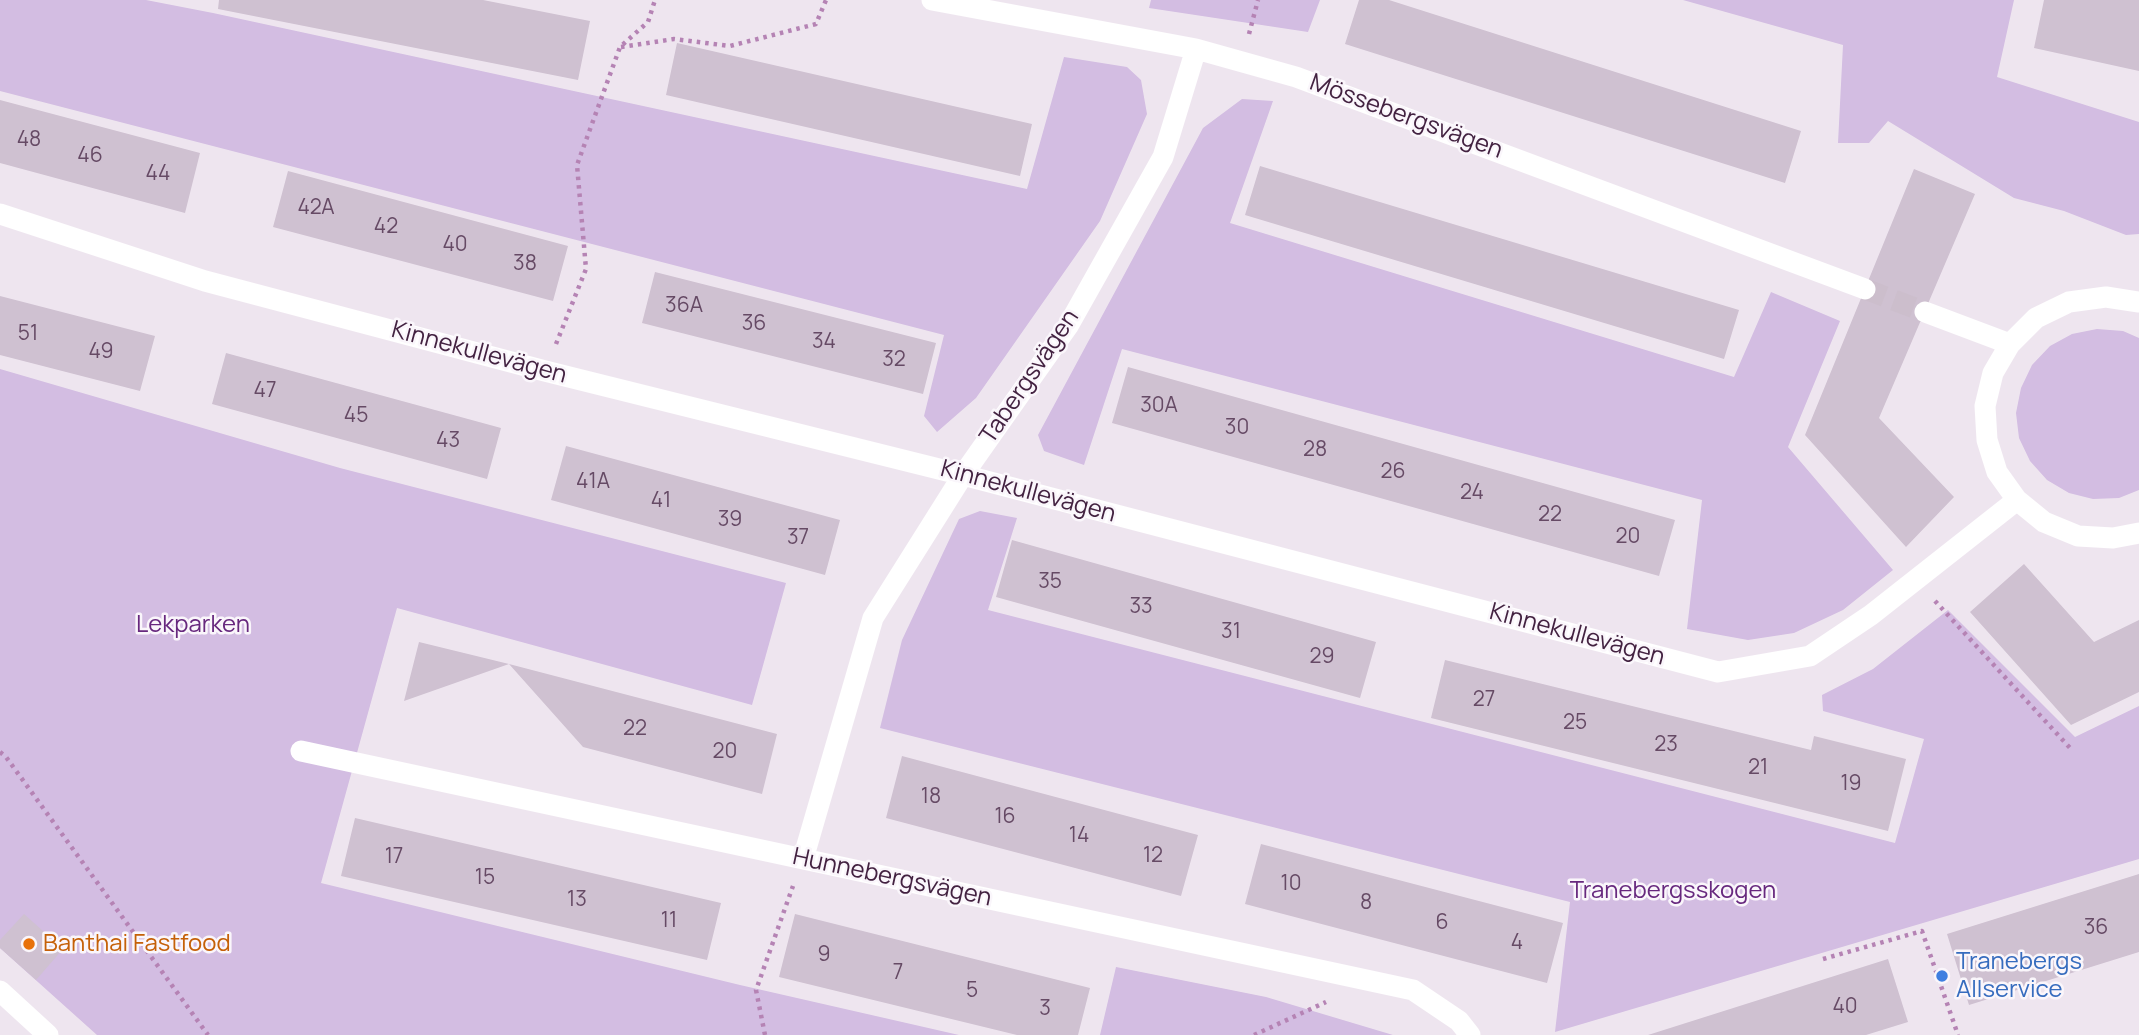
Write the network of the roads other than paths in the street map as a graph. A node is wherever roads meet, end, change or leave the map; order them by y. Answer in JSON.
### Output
{"nodes":[{"id":1,"x":932,"y":0,"type":"edge"},
{"id":2,"x":1196,"y":49,"type":"junction"},
{"id":3,"x":0,"y":214,"type":"edge"},
{"id":4,"x":1865,"y":289,"type":"tunnel mouth"},
{"id":5,"x":2139,"y":302,"type":"edge"},
{"id":6,"x":1925,"y":312,"type":"tunnel mouth"},
{"id":7,"x":2010,"y":344,"type":"junction"},
{"id":8,"x":963,"y":475,"type":"junction"},
{"id":9,"x":2017,"y":500,"type":"junction"},
{"id":10,"x":2139,"y":533,"type":"edge"},
{"id":11,"x":301,"y":751,"type":"dead end"},
{"id":12,"x":803,"y":859,"type":"junction"},
{"id":13,"x":0,"y":991,"type":"edge"},
{"id":14,"x":48,"y":1035,"type":"edge"},
{"id":15,"x":1470,"y":1035,"type":"edge"}],
"edges":[{"from":1,"to":2,"type":"street","name":"Mössebergsvägen"},
{"from":2,"to":4,"type":"street","name":"Mössebergsvägen"},
{"from":2,"to":8,"type":"street","name":"Tabergsvägen"},
{"from":3,"to":8,"type":"street","name":"Kinnekullevägen"},
{"from":5,"to":7,"type":"street"},
{"from":6,"to":7,"type":"street"},
{"from":7,"to":9,"type":"street"},
{"from":8,"to":9,"type":"street","name":"Kinnekullevägen"},
{"from":8,"to":12,"type":"street","name":"Tabergsvägen"},
{"from":9,"to":10,"type":"street"},
{"from":11,"to":12,"type":"street","name":"Hunnebergsvägen"},
{"from":12,"to":15,"type":"street","name":"Hunnebergsvägen"},
{"from":13,"to":14,"type":"street"}]}
